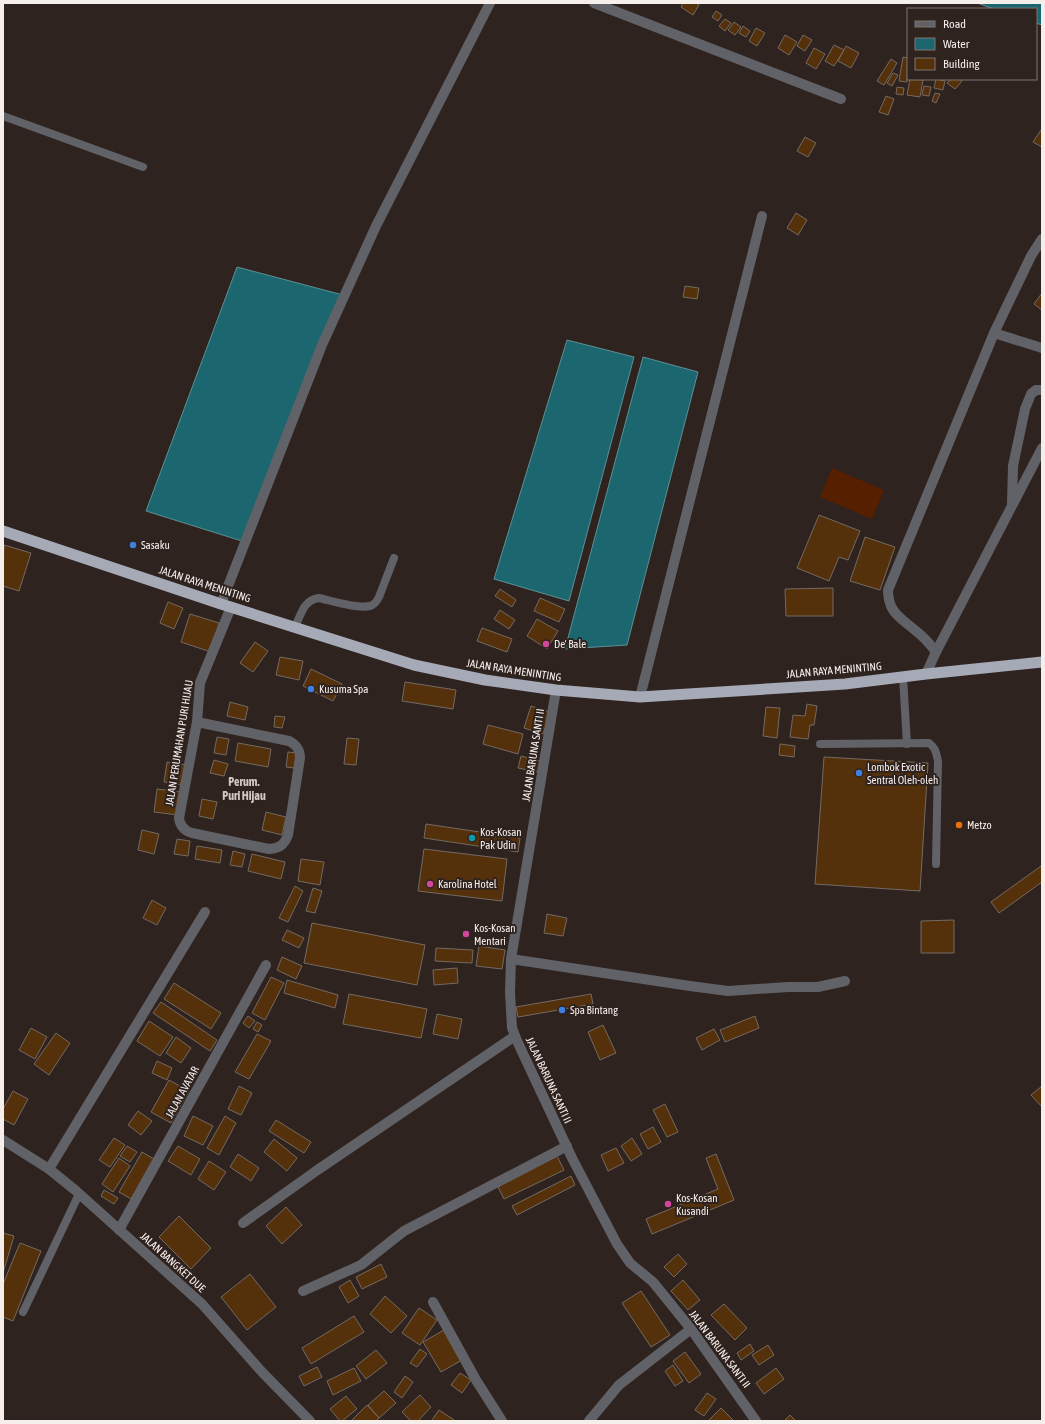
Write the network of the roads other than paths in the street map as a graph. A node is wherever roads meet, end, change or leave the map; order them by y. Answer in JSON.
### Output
{"nodes":[{"id":1,"x":490,"y":3,"type":"edge"},
{"id":2,"x":594,"y":3,"type":"edge"},
{"id":3,"x":841,"y":99,"type":"dead end"},
{"id":4,"x":3,"y":116,"type":"edge"},
{"id":5,"x":143,"y":167,"type":"dead end"},
{"id":6,"x":762,"y":216,"type":"dead end"},
{"id":7,"x":1042,"y":239,"type":"edge"},
{"id":8,"x":994,"y":334,"type":"junction"},
{"id":9,"x":1042,"y":348,"type":"edge"},
{"id":10,"x":1042,"y":390,"type":"edge"},
{"id":11,"x":1042,"y":448,"type":"edge"},
{"id":12,"x":1012,"y":505,"type":"junction"},
{"id":13,"x":3,"y":531,"type":"edge"},
{"id":14,"x":394,"y":558,"type":"dead end"},
{"id":15,"x":226,"y":606,"type":"junction"},
{"id":16,"x":295,"y":627,"type":"junction"},
{"id":17,"x":936,"y":652,"type":"junction"},
{"id":18,"x":1042,"y":662,"type":"edge"},
{"id":19,"x":926,"y":674,"type":"junction"},
{"id":20,"x":903,"y":677,"type":"junction"},
{"id":21,"x":556,"y":690,"type":"junction"},
{"id":22,"x":640,"y":697,"type":"junction"},
{"id":23,"x":197,"y":722,"type":"junction"},
{"id":24,"x":820,"y":744,"type":"dead end"},
{"id":25,"x":906,"y":744,"type":"junction"},
{"id":26,"x":936,"y":864,"type":"dead end"},
{"id":27,"x":205,"y":912,"type":"dead end"},
{"id":28,"x":511,"y":959,"type":"junction"},
{"id":29,"x":266,"y":965,"type":"dead end"},
{"id":30,"x":845,"y":981,"type":"dead end"},
{"id":31,"x":515,"y":1036,"type":"junction"},
{"id":32,"x":3,"y":1140,"type":"edge"},
{"id":33,"x":567,"y":1146,"type":"junction"},
{"id":34,"x":49,"y":1169,"type":"junction"},
{"id":35,"x":79,"y":1194,"type":"junction"},
{"id":36,"x":243,"y":1223,"type":"dead end"},
{"id":37,"x":119,"y":1230,"type":"junction"},
{"id":38,"x":303,"y":1291,"type":"dead end"},
{"id":39,"x":433,"y":1302,"type":"dead end"},
{"id":40,"x":23,"y":1312,"type":"dead end"},
{"id":41,"x":691,"y":1329,"type":"junction"},
{"id":42,"x":310,"y":1421,"type":"edge"},
{"id":43,"x":502,"y":1421,"type":"edge"},
{"id":44,"x":589,"y":1421,"type":"edge"},
{"id":45,"x":756,"y":1421,"type":"edge"}],
"edges":[{"from":1,"to":15,"type":"street","name":"JALAN PERUMAHAN PURI HIJAU"},
{"from":2,"to":3,"type":"street"},
{"from":4,"to":5,"type":"lane"},
{"from":6,"to":22,"type":"street"},
{"from":7,"to":8,"type":"street"},
{"from":8,"to":9,"type":"street"},
{"from":8,"to":17,"type":"street"},
{"from":10,"to":12,"type":"street"},
{"from":11,"to":12,"type":"street"},
{"from":12,"to":17,"type":"street"},
{"from":13,"to":15,"type":"highway","name":"JALAN RAYA MENINTING"},
{"from":14,"to":16,"type":"lane"},
{"from":15,"to":16,"type":"highway","name":"JALAN RAYA MENINTING"},
{"from":15,"to":23,"type":"street","name":"JALAN PERUMAHAN PURI HIJAU"},
{"from":16,"to":21,"type":"highway","name":"JALAN RAYA MENINTING"},
{"from":17,"to":19,"type":"street"},
{"from":18,"to":19,"type":"highway","name":"JALAN RAYA MENINTING"},
{"from":19,"to":20,"type":"highway","name":"JALAN RAYA MENINTING"},
{"from":20,"to":22,"type":"highway","name":"JALAN RAYA MENINTING"},
{"from":20,"to":25,"type":"lane"},
{"from":21,"to":22,"type":"highway","name":"JALAN RAYA MENINTING"},
{"from":21,"to":28,"type":"street","name":"JALAN BARUNA SANTI II"},
{"from":23,"to":23,"type":"street","name":"JALAN PERUMAHAN PURI HIJAU"},
{"from":24,"to":25,"type":"lane"},
{"from":25,"to":26,"type":"lane"},
{"from":27,"to":34,"type":"street"},
{"from":28,"to":30,"type":"street"},
{"from":28,"to":31,"type":"street","name":"JALAN BARUNA SANTI II"},
{"from":29,"to":37,"type":"street","name":"JALAN AVATAR"},
{"from":31,"to":33,"type":"street","name":"JALAN BARUNA SANTI II"},
{"from":31,"to":36,"type":"street"},
{"from":32,"to":34,"type":"street","name":"JALAN BANGKET DUE"},
{"from":33,"to":38,"type":"street"},
{"from":33,"to":41,"type":"street","name":"JALAN BARUNA SANTI II"},
{"from":34,"to":35,"type":"street","name":"JALAN BANGKET DUE"},
{"from":35,"to":37,"type":"street","name":"JALAN BANGKET DUE"},
{"from":35,"to":40,"type":"lane"},
{"from":37,"to":42,"type":"street","name":"JALAN BANGKET DUE"},
{"from":39,"to":43,"type":"street"},
{"from":41,"to":44,"type":"street"},
{"from":41,"to":45,"type":"street","name":"JALAN BARUNA SANTI II"}]}
